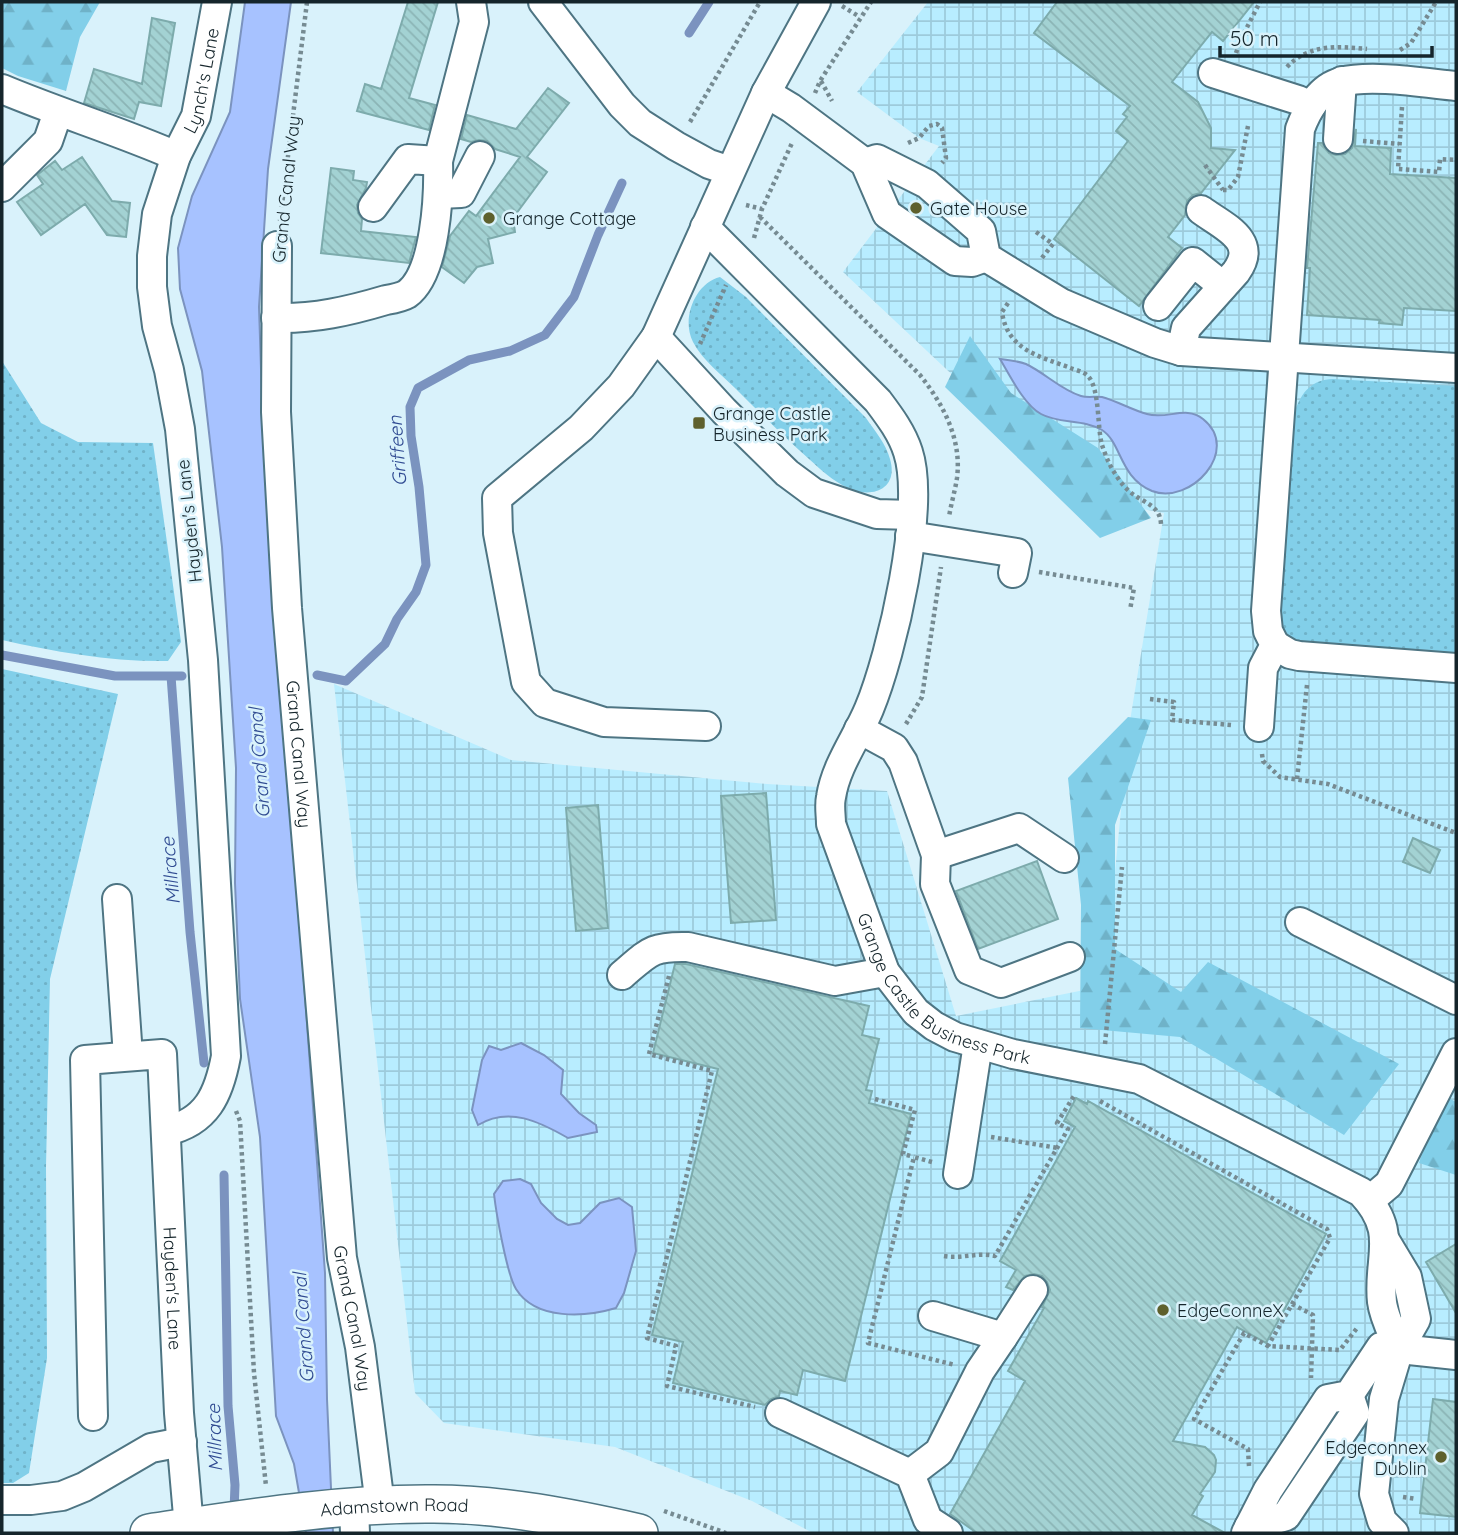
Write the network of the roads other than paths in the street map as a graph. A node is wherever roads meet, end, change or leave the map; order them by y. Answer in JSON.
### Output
{"nodes":[{"id":1,"x":217,"y":2,"type":"edge"},
{"id":2,"x":471,"y":2,"type":"edge"},
{"id":3,"x":816,"y":2,"type":"edge"},
{"id":4,"x":551,"y":6,"type":"edge"},
{"id":5,"x":1224,"y":65,"type":"road end"},
{"id":6,"x":1342,"y":81,"type":"junction"},
{"id":7,"x":1456,"y":86,"type":"edge"},
{"id":8,"x":2,"y":89,"type":"edge"},
{"id":9,"x":766,"y":93,"type":"junction"},
{"id":10,"x":1311,"y":106,"type":"junction"},
{"id":11,"x":58,"y":112,"type":"junction"},
{"id":12,"x":1338,"y":139,"type":"dead end"},
{"id":13,"x":176,"y":156,"type":"junction"},
{"id":14,"x":480,"y":156,"type":"dead end"},
{"id":15,"x":438,"y":162,"type":"junction"},
{"id":16,"x":865,"y":163,"type":"junction"},
{"id":17,"x":730,"y":171,"type":"junction"},
{"id":18,"x":2,"y":187,"type":"edge"},
{"id":19,"x":439,"y":194,"type":"junction"},
{"id":20,"x":1209,"y":200,"type":"road end"},
{"id":21,"x":373,"y":207,"type":"dead end"},
{"id":22,"x":705,"y":227,"type":"junction"},
{"id":23,"x":277,"y":246,"type":"road end"},
{"id":24,"x":986,"y":257,"type":"junction"},
{"id":25,"x":1223,"y":286,"type":"junction"},
{"id":26,"x":1157,"y":306,"type":"dead end"},
{"id":27,"x":276,"y":318,"type":"junction"},
{"id":28,"x":656,"y":337,"type":"junction"},
{"id":29,"x":1181,"y":351,"type":"junction"},
{"id":30,"x":1284,"y":358,"type":"junction"},
{"id":31,"x":1456,"y":368,"type":"edge"},
{"id":32,"x":911,"y":526,"type":"junction"},
{"id":33,"x":1014,"y":570,"type":"road end"},
{"id":34,"x":1276,"y":645,"type":"junction"},
{"id":35,"x":1456,"y":668,"type":"edge"},
{"id":36,"x":706,"y":726,"type":"dead end"},
{"id":37,"x":1259,"y":727,"type":"road end"},
{"id":38,"x":859,"y":729,"type":"junction"},
{"id":39,"x":936,"y":855,"type":"junction"},
{"id":40,"x":1064,"y":858,"type":"dead end"},
{"id":41,"x":117,"y":899,"type":"dead end"},
{"id":42,"x":1300,"y":922,"type":"dead end"},
{"id":43,"x":1070,"y":957,"type":"dead end"},
{"id":44,"x":885,"y":972,"type":"junction"},
{"id":45,"x":622,"y":975,"type":"dead end"},
{"id":46,"x":1456,"y":1000,"type":"edge"},
{"id":47,"x":978,"y":1044,"type":"junction"},
{"id":48,"x":1456,"y":1053,"type":"edge"},
{"id":49,"x":128,"y":1056,"type":"junction"},
{"id":50,"x":166,"y":1131,"type":"junction"},
{"id":51,"x":949,"y":1169,"type":"road end"},
{"id":52,"x":1369,"y":1201,"type":"junction"},
{"id":53,"x":1033,"y":1290,"type":"dead end"},
{"id":54,"x":933,"y":1316,"type":"dead end"},
{"id":55,"x":1003,"y":1337,"type":"junction"},
{"id":56,"x":1399,"y":1349,"type":"junction"},
{"id":57,"x":1456,"y":1355,"type":"edge"},
{"id":58,"x":780,"y":1413,"type":"road end"},
{"id":59,"x":93,"y":1416,"type":"dead end"},
{"id":60,"x":182,"y":1442,"type":"junction"},
{"id":61,"x":911,"y":1474,"type":"junction"},
{"id":62,"x":2,"y":1500,"type":"edge"},
{"id":63,"x":358,"y":1514,"type":"edge"},
{"id":64,"x":272,"y":1515,"type":"edge"},
{"id":65,"x":203,"y":1524,"type":"junction"},
{"id":66,"x":1248,"y":1530,"type":"edge"},
{"id":67,"x":149,"y":1533,"type":"edge"},
{"id":68,"x":639,"y":1533,"type":"edge"},
{"id":69,"x":948,"y":1533,"type":"edge"},
{"id":70,"x":1394,"y":1533,"type":"edge"}],
"edges":[{"from":1,"to":13,"type":"street","name":"Lynch's Lane"},
{"from":2,"to":15,"type":"street"},
{"from":3,"to":9,"type":"street"},
{"from":4,"to":17,"type":"street"},
{"from":5,"to":10,"type":"street"},
{"from":6,"to":7,"type":"street"},
{"from":6,"to":10,"type":"street"},
{"from":6,"to":12,"type":"street"},
{"from":8,"to":11,"type":"street"},
{"from":9,"to":16,"type":"street"},
{"from":9,"to":17,"type":"street"},
{"from":10,"to":30,"type":"street"},
{"from":11,"to":13,"type":"street"},
{"from":11,"to":18,"type":"street"},
{"from":13,"to":50,"type":"street","name":"Hayden's Lane"},
{"from":14,"to":19,"type":"street"},
{"from":15,"to":19,"type":"street"},
{"from":15,"to":21,"type":"street"},
{"from":16,"to":24,"type":"street"},
{"from":16,"to":24,"type":"street"},
{"from":17,"to":22,"type":"street"},
{"from":19,"to":27,"type":"street"},
{"from":20,"to":25,"type":"street"},
{"from":22,"to":28,"type":"street"},
{"from":22,"to":32,"type":"street","name":"Grange Castle Business Park"},
{"from":23,"to":27,"type":"street","name":"Grand Canal Way"},
{"from":24,"to":29,"type":"street"},
{"from":25,"to":26,"type":"street"},
{"from":25,"to":29,"type":"street"},
{"from":27,"to":63,"type":"street","name":"Grand Canal Way"},
{"from":28,"to":32,"type":"street"},
{"from":28,"to":36,"type":"street"},
{"from":29,"to":30,"type":"street"},
{"from":30,"to":31,"type":"street"},
{"from":30,"to":34,"type":"street"},
{"from":32,"to":33,"type":"street"},
{"from":32,"to":38,"type":"street","name":"Grange Castle Business Park"},
{"from":34,"to":35,"type":"street"},
{"from":34,"to":37,"type":"street"},
{"from":38,"to":39,"type":"street"},
{"from":38,"to":44,"type":"street","name":"Grange Castle Business Park"},
{"from":39,"to":40,"type":"street"},
{"from":39,"to":43,"type":"street"},
{"from":41,"to":49,"type":"street"},
{"from":42,"to":46,"type":"street"},
{"from":44,"to":45,"type":"street"},
{"from":44,"to":47,"type":"street","name":"Grange Castle Business Park"},
{"from":47,"to":51,"type":"street"},
{"from":47,"to":52,"type":"street","name":"Grange Castle Business Park"},
{"from":48,"to":52,"type":"street"},
{"from":49,"to":50,"type":"street"},
{"from":49,"to":59,"type":"street"},
{"from":50,"to":60,"type":"street","name":"Hayden's Lane"},
{"from":52,"to":56,"type":"street","name":"Grange Castle Business Park"},
{"from":53,"to":55,"type":"street"},
{"from":54,"to":55,"type":"street"},
{"from":55,"to":61,"type":"street"},
{"from":56,"to":57,"type":"street"},
{"from":56,"to":66,"type":"street"},
{"from":56,"to":70,"type":"street","name":"Grange Castle Business Park"},
{"from":58,"to":61,"type":"street"},
{"from":60,"to":62,"type":"street"},
{"from":60,"to":65,"type":"street","name":"Hayden's Lane"},
{"from":61,"to":69,"type":"street"},
{"from":63,"to":64,"type":"main road","name":"Adamstown Road"},
{"from":63,"to":68,"type":"main road","name":"Adamstown Road"},
{"from":64,"to":65,"type":"main road","name":"Adamstown Road"},
{"from":65,"to":67,"type":"main road","name":"Adamstown Road"}]}
